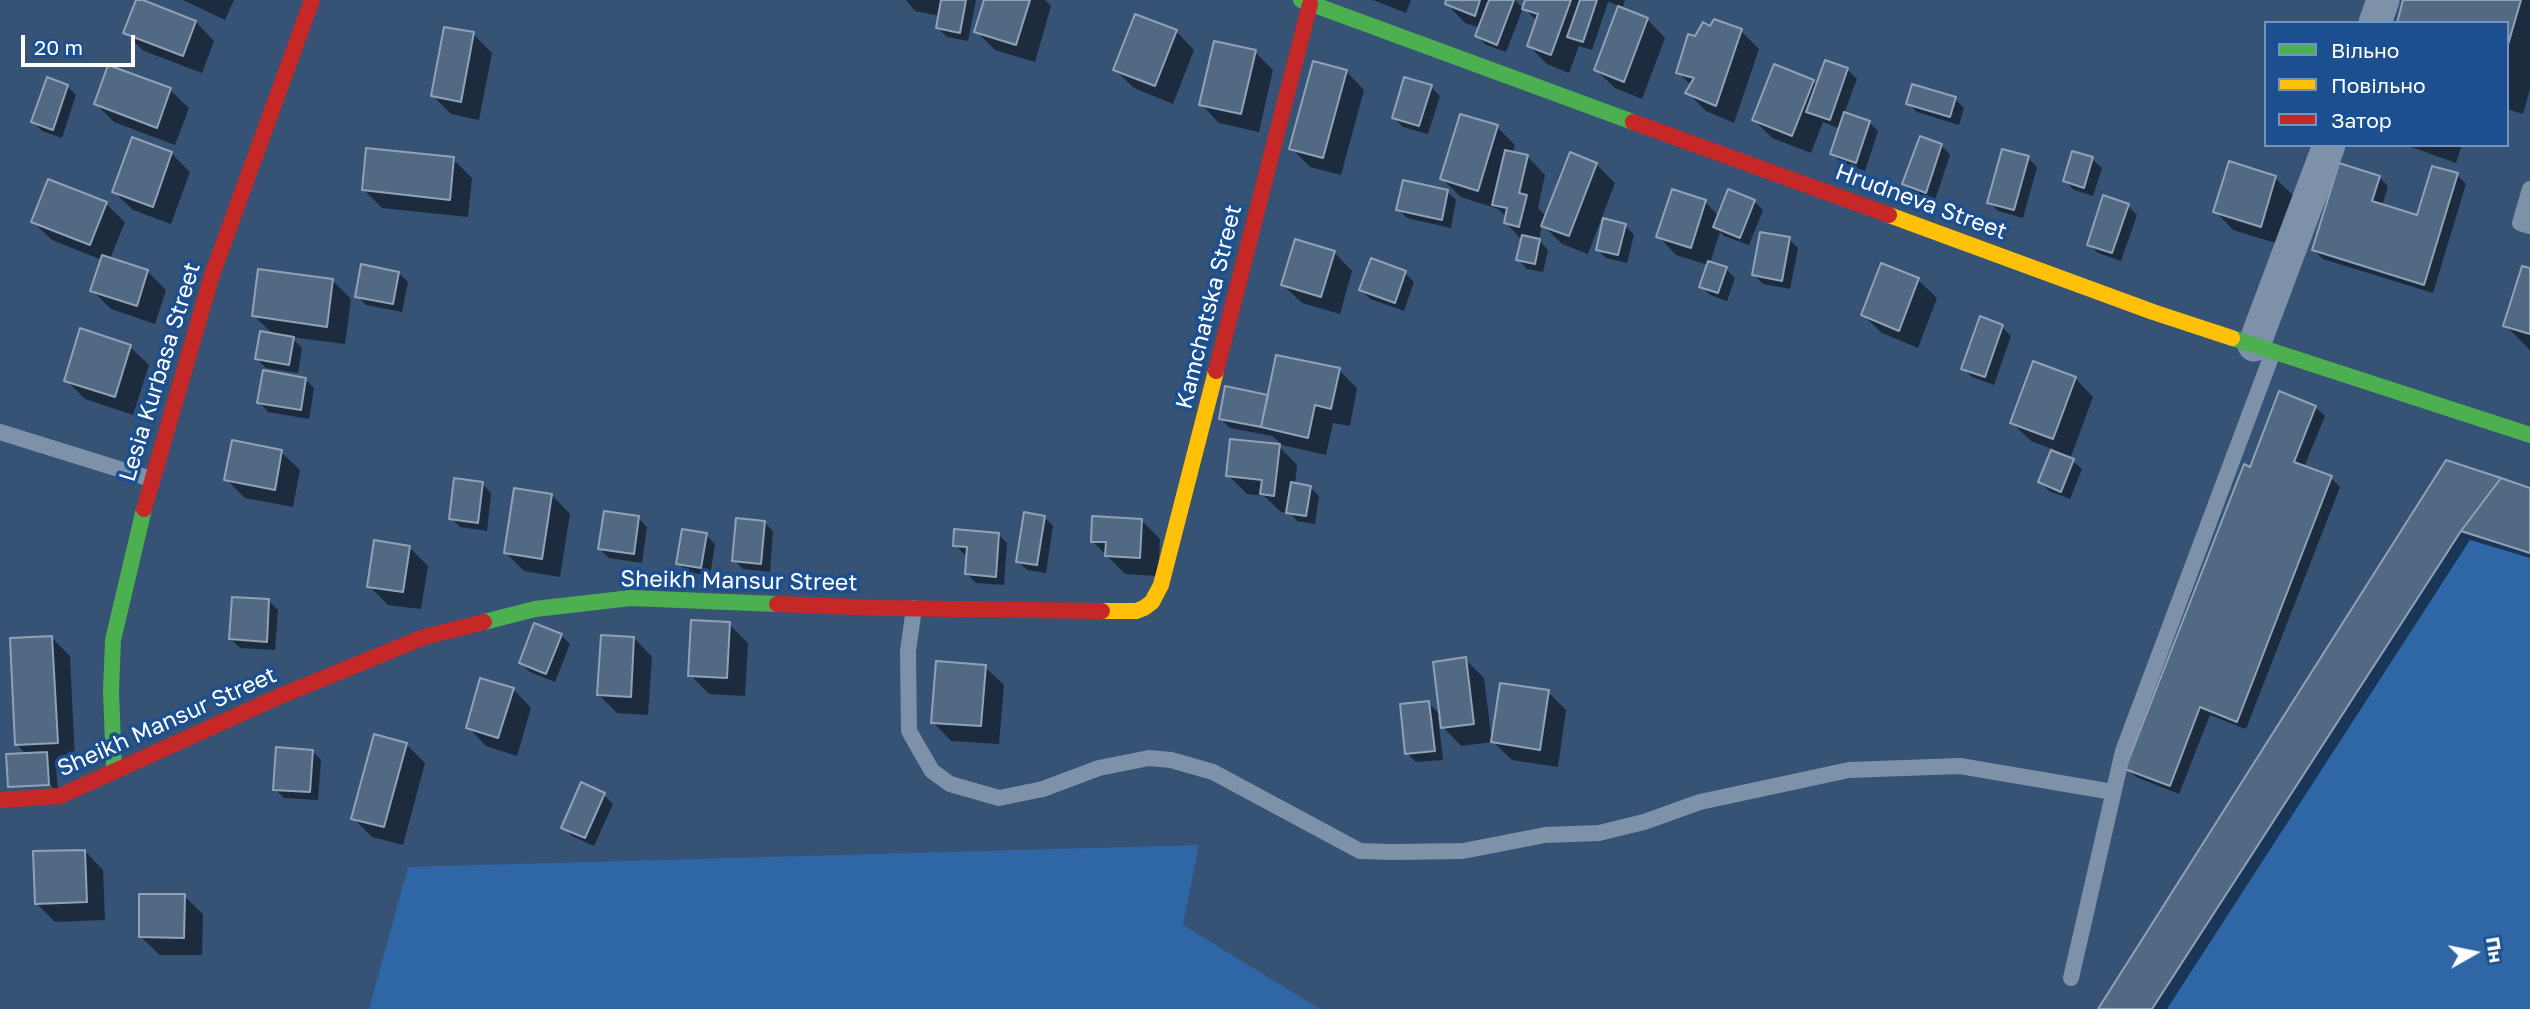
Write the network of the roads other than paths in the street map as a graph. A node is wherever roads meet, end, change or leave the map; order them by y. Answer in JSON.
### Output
{"nodes":[{"id":1,"x":312,"y":0,"type":"edge"},
{"id":2,"x":2383,"y":0,"type":"edge"},
{"id":3,"x":1305,"y":2,"type":"edge"},
{"id":4,"x":2376,"y":21,"type":"edge"},
{"id":5,"x":2328,"y":147,"type":"edge"},
{"id":6,"x":2530,"y":189,"type":"edge"},
{"id":7,"x":2530,"y":226,"type":"edge"},
{"id":8,"x":2264,"y":349,"type":"junction"},
{"id":9,"x":0,"y":432,"type":"edge"},
{"id":10,"x":2530,"y":435,"type":"edge"},
{"id":11,"x":151,"y":479,"type":"junction"},
{"id":12,"x":914,"y":608,"type":"junction"},
{"id":13,"x":1136,"y":611,"type":"joint"},
{"id":14,"x":114,"y":770,"type":"junction"},
{"id":15,"x":2113,"y":792,"type":"junction"},
{"id":16,"x":0,"y":800,"type":"edge"},
{"id":17,"x":2071,"y":978,"type":"dead end"}],
"edges":[{"from":1,"to":11,"type":"street","name":"Lesia Kurbasa Street"},
{"from":2,"to":4,"type":"street"},
{"from":3,"to":8,"type":"street","name":"Hrudneva Street"},
{"from":3,"to":13,"type":"street","name":"Kamchatska Street"},
{"from":5,"to":8,"type":"street"},
{"from":6,"to":7,"type":"lane"},
{"from":8,"to":10,"type":"street","name":"Hrudneva Street"},
{"from":8,"to":15,"type":"lane"},
{"from":9,"to":11,"type":"lane"},
{"from":11,"to":14,"type":"street","name":"Lesia Kurbasa Street"},
{"from":12,"to":13,"type":"street","name":"Sheikh Mansur Street"},
{"from":12,"to":14,"type":"street","name":"Sheikh Mansur Street"},
{"from":12,"to":15,"type":"lane"},
{"from":14,"to":16,"type":"street","name":"Sheikh Mansur Street"},
{"from":15,"to":17,"type":"lane"}]}
